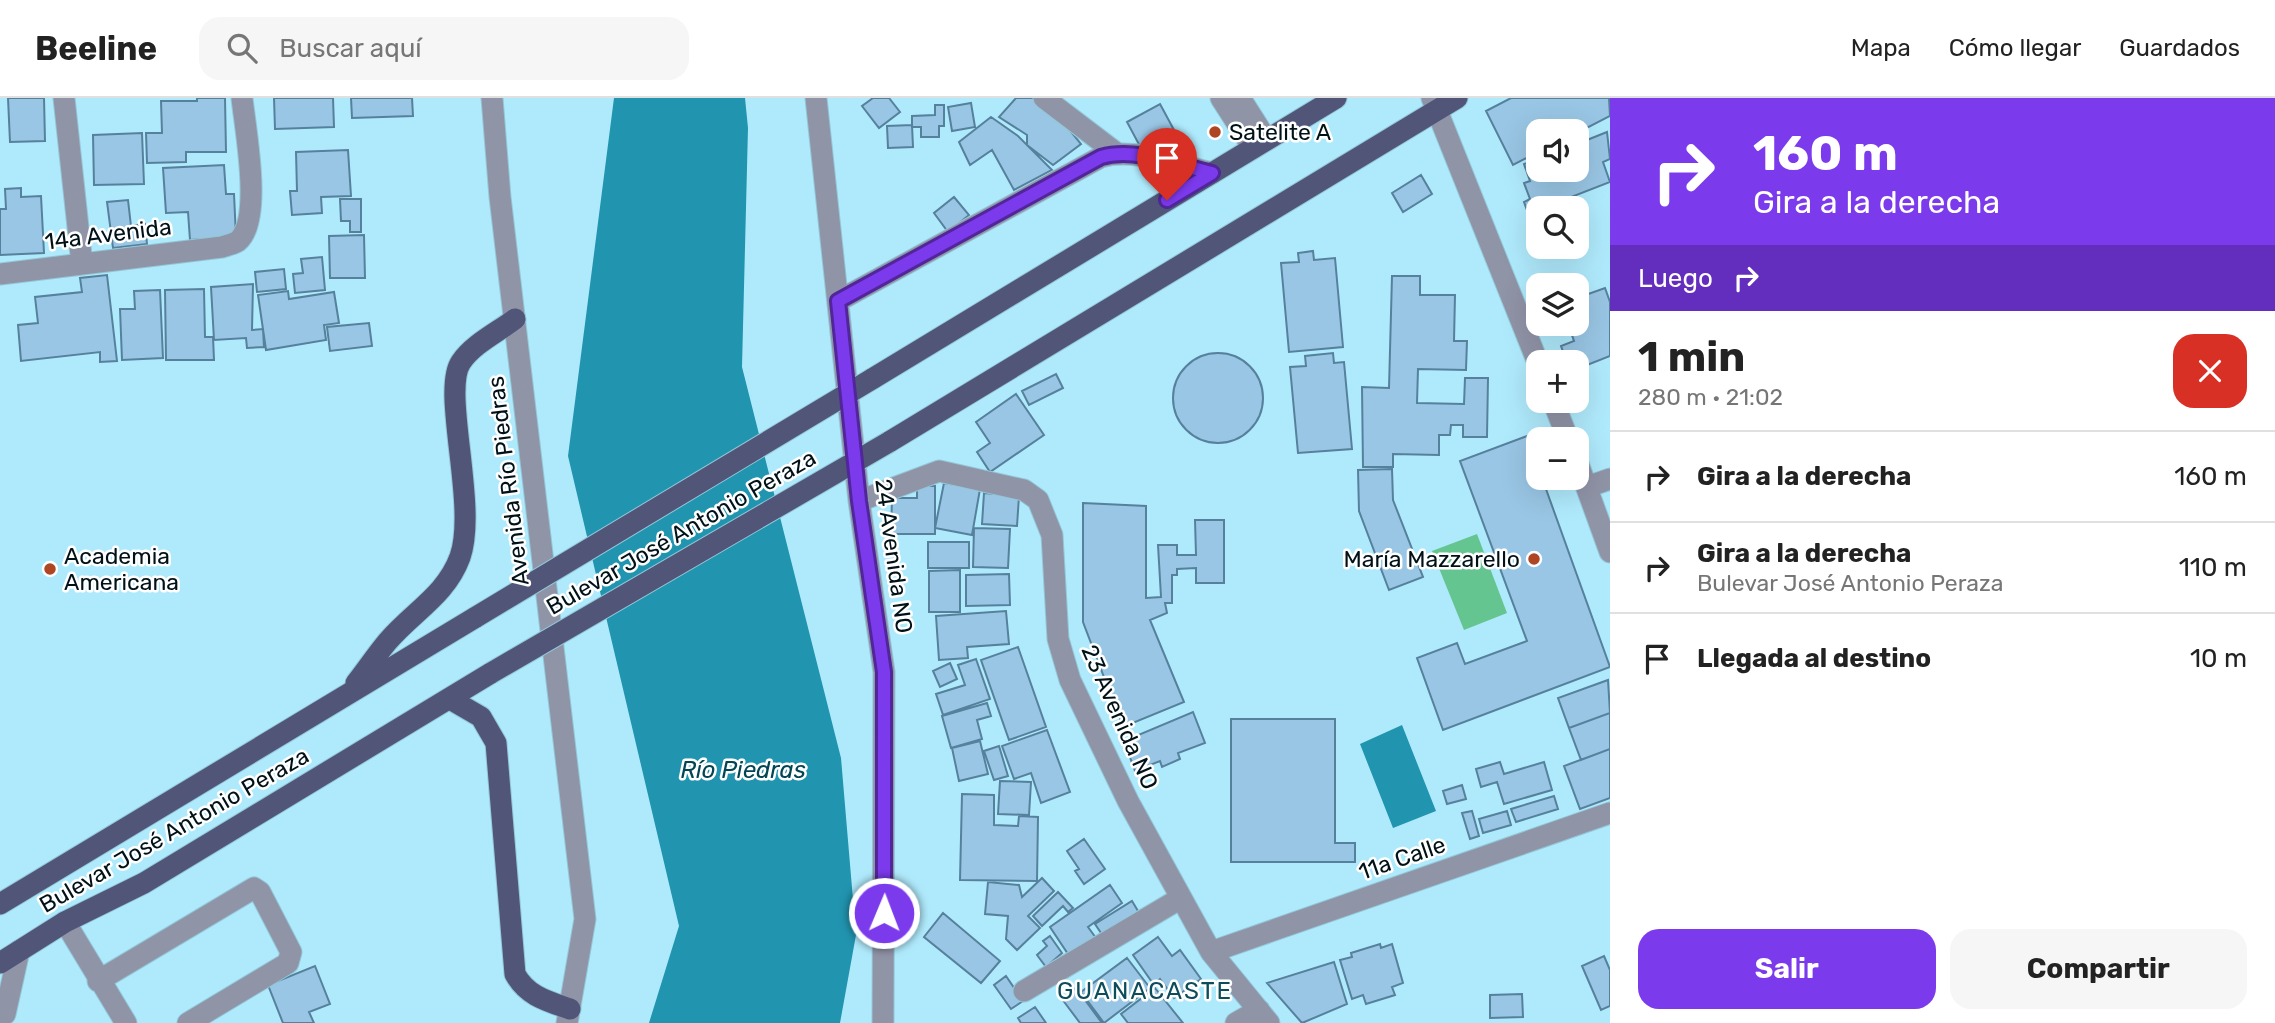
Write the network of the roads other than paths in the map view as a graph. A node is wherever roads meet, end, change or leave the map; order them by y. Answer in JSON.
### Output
{"nodes":[{"id":1,"x":64,"y":98,"type":"edge"},
{"id":2,"x":242,"y":98,"type":"edge"},
{"id":3,"x":492,"y":98,"type":"edge"},
{"id":4,"x":816,"y":98,"type":"edge"},
{"id":5,"x":1044,"y":98,"type":"edge"},
{"id":6,"x":1222,"y":98,"type":"edge"},
{"id":7,"x":1240,"y":98,"type":"edge"},
{"id":8,"x":1336,"y":98,"type":"edge"},
{"id":9,"x":1457,"y":98,"type":"edge"},
{"id":10,"x":1435,"y":104,"type":"edge"},
{"id":11,"x":1260,"y":143,"type":"junction"},
{"id":12,"x":1115,"y":152,"type":"junction"},
{"id":13,"x":1212,"y":173,"type":"junction"},
{"id":14,"x":82,"y":264,"type":"junction"},
{"id":15,"x":0,"y":274,"type":"edge"},
{"id":16,"x":838,"y":301,"type":"junction"},
{"id":17,"x":515,"y":319,"type":"junction"},
{"id":18,"x":1533,"y":350,"type":"edge"},
{"id":19,"x":1610,"y":478,"type":"edge"},
{"id":20,"x":1589,"y":486,"type":"edge"},
{"id":21,"x":1588,"y":490,"type":"edge"},
{"id":22,"x":859,"y":501,"type":"junction"},
{"id":23,"x":1610,"y":552,"type":"edge"},
{"id":24,"x":349,"y":693,"type":"junction"},
{"id":25,"x":450,"y":698,"type":"junction"},
{"id":26,"x":1610,"y":813,"type":"edge"},
{"id":27,"x":1181,"y":898,"type":"junction"},
{"id":28,"x":0,"y":904,"type":"edge"},
{"id":29,"x":65,"y":922,"type":"junction"},
{"id":30,"x":19,"y":951,"type":"junction"},
{"id":31,"x":1211,"y":952,"type":"junction"},
{"id":32,"x":0,"y":963,"type":"edge"},
{"id":33,"x":98,"y":981,"type":"junction"},
{"id":34,"x":1024,"y":991,"type":"dead end"},
{"id":35,"x":568,"y":1016,"type":"edge"},
{"id":36,"x":0,"y":1017,"type":"edge"},
{"id":37,"x":1264,"y":1017,"type":"edge"},
{"id":38,"x":126,"y":1023,"type":"edge"},
{"id":39,"x":188,"y":1023,"type":"edge"},
{"id":40,"x":883,"y":1023,"type":"edge"},
{"id":41,"x":1236,"y":1023,"type":"edge"}],
"edges":[{"from":1,"to":14,"type":"street"},
{"from":2,"to":14,"type":"street","name":"14a Avenida"},
{"from":3,"to":17,"type":"street","name":"Avenida Río Piedras"},
{"from":4,"to":16,"type":"street","name":"24 Avenida NO"},
{"from":5,"to":12,"type":"street"},
{"from":6,"to":11,"type":"street"},
{"from":7,"to":11,"type":"street"},
{"from":8,"to":11,"type":"main road","name":"Bulevar José Antonio Peraza"},
{"from":9,"to":10,"type":"main road","name":"Bulevar José Antonio Peraza"},
{"from":10,"to":18,"type":"street"},
{"from":10,"to":25,"type":"main road","name":"Bulevar José Antonio Peraza","bridge":true},
{"from":11,"to":13,"type":"main road","name":"Bulevar José Antonio Peraza"},
{"from":12,"to":13,"type":"street"},
{"from":12,"to":16,"type":"street"},
{"from":13,"to":24,"type":"main road","name":"Bulevar José Antonio Peraza","bridge":true},
{"from":14,"to":15,"type":"street","name":"14a Avenida"},
{"from":16,"to":22,"type":"street","name":"24 Avenida NO"},
{"from":17,"to":24,"type":"main road"},
{"from":17,"to":35,"type":"street","name":"Avenida Río Piedras"},
{"from":19,"to":20,"type":"street"},
{"from":21,"to":23,"type":"street"},
{"from":22,"to":27,"type":"street","name":"23 Avenida NO"},
{"from":22,"to":40,"type":"street","name":"24 Avenida NO"},
{"from":24,"to":28,"type":"main road","name":"Bulevar José Antonio Peraza"},
{"from":25,"to":29,"type":"main road","name":"Bulevar José Antonio Peraza"},
{"from":25,"to":35,"type":"main road"},
{"from":26,"to":31,"type":"street","name":"11a Calle"},
{"from":27,"to":31,"type":"street","name":"23 Avenida NO"},
{"from":27,"to":34,"type":"street"},
{"from":29,"to":30,"type":"main road","name":"Bulevar José Antonio Peraza"},
{"from":29,"to":33,"type":"street"},
{"from":30,"to":32,"type":"main road","name":"Bulevar José Antonio Peraza"},
{"from":30,"to":36,"type":"street"},
{"from":31,"to":37,"type":"street","name":"23 Avenida NO"},
{"from":33,"to":38,"type":"street"},
{"from":33,"to":39,"type":"street"},
{"from":37,"to":41,"type":"street"}]}
